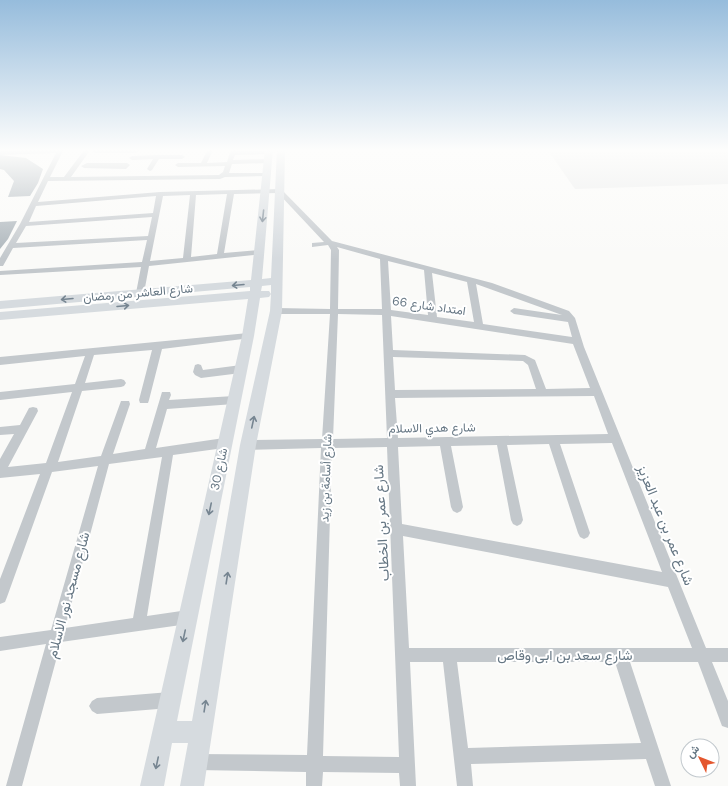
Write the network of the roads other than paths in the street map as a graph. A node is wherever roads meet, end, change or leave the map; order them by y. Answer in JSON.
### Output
{"nodes":[{"id":1,"x":43,"y":186,"type":"edge"},
{"id":2,"x":273,"y":186,"type":"edge"},
{"id":3,"x":273,"y":186,"type":"edge"},
{"id":4,"x":273,"y":191,"type":"junction"},
{"id":5,"x":231,"y":192,"type":"junction"},
{"id":6,"x":193,"y":193,"type":"junction"},
{"id":7,"x":160,"y":194,"type":"junction"},
{"id":8,"x":34,"y":204,"type":"junction"},
{"id":9,"x":156,"y":214,"type":"junction"},
{"id":10,"x":24,"y":224,"type":"junction"},
{"id":11,"x":151,"y":238,"type":"junction"},
{"id":12,"x":330,"y":243,"type":"junction"},
{"id":13,"x":315,"y":245,"type":"dead end"},
{"id":14,"x":11,"y":246,"type":"junction"},
{"id":15,"x":259,"y":252,"type":"junction"},
{"id":16,"x":220,"y":256,"type":"junction"},
{"id":17,"x":384,"y":258,"type":"junction"},
{"id":18,"x":187,"y":259,"type":"junction"},
{"id":19,"x":0,"y":264,"type":"edge"},
{"id":20,"x":146,"y":264,"type":"junction"},
{"id":21,"x":428,"y":268,"type":"junction"},
{"id":22,"x":0,"y":273,"type":"edge"},
{"id":23,"x":471,"y":280,"type":"junction"},
{"id":24,"x":277,"y":287,"type":"junction"},
{"id":25,"x":256,"y":289,"type":"junction"},
{"id":26,"x":140,"y":293,"type":"junction"},
{"id":27,"x":0,"y":305,"type":"edge"},
{"id":28,"x":276,"y":311,"type":"junction"},
{"id":29,"x":334,"y":311,"type":"junction"},
{"id":30,"x":514,"y":311,"type":"dead end"},
{"id":31,"x":386,"y":312,"type":"junction"},
{"id":32,"x":0,"y":316,"type":"edge"},
{"id":33,"x":433,"y":318,"type":"junction"},
{"id":34,"x":572,"y":320,"type":"junction"},
{"id":35,"x":479,"y":326,"type":"junction"},
{"id":36,"x":248,"y":336,"type":"junction"},
{"id":37,"x":578,"y":341,"type":"junction"},
{"id":38,"x":158,"y":346,"type":"junction"},
{"id":39,"x":91,"y":352,"type":"junction"},
{"id":40,"x":388,"y":353,"type":"junction"},
{"id":41,"x":0,"y":360,"type":"edge"},
{"id":42,"x":198,"y":368,"type":"dead end"},
{"id":43,"x":241,"y":369,"type":"junction"},
{"id":44,"x":121,"y":383,"type":"dead end"},
{"id":45,"x":78,"y":388,"type":"junction"},
{"id":46,"x":542,"y":392,"type":"junction"},
{"id":47,"x":596,"y":392,"type":"junction"},
{"id":48,"x":390,"y":394,"type":"junction"},
{"id":49,"x":0,"y":396,"type":"edge"},
{"id":50,"x":144,"y":400,"type":"dead end"},
{"id":51,"x":234,"y":400,"type":"junction"},
{"id":52,"x":125,"y":404,"type":"dead end"},
{"id":53,"x":33,"y":411,"type":"dead end"},
{"id":54,"x":23,"y":429,"type":"junction"},
{"id":55,"x":0,"y":431,"type":"edge"},
{"id":56,"x":615,"y":438,"type":"junction"},
{"id":57,"x":553,"y":439,"type":"junction"},
{"id":58,"x":501,"y":440,"type":"junction"},
{"id":59,"x":445,"y":441,"type":"junction"},
{"id":60,"x":392,"y":442,"type":"junction"},
{"id":61,"x":224,"y":443,"type":"junction"},
{"id":62,"x":327,"y":443,"type":"junction"},
{"id":63,"x":248,"y":445,"type":"junction"},
{"id":64,"x":168,"y":451,"type":"junction"},
{"id":65,"x":149,"y":454,"type":"junction"},
{"id":66,"x":105,"y":460,"type":"junction"},
{"id":67,"x":49,"y":468,"type":"junction"},
{"id":68,"x":0,"y":472,"type":"edge"},
{"id":69,"x":457,"y":507,"type":"dead end"},
{"id":70,"x":517,"y":520,"type":"dead end"},
{"id":71,"x":398,"y":530,"type":"junction"},
{"id":72,"x":584,"y":533,"type":"dead end"},
{"id":73,"x":672,"y":581,"type":"junction"},
{"id":74,"x":0,"y":597,"type":"edge"},
{"id":75,"x":188,"y":617,"type":"junction"},
{"id":76,"x":139,"y":625,"type":"junction"},
{"id":77,"x":57,"y":637,"type":"junction"},
{"id":78,"x":0,"y":644,"type":"edge"},
{"id":79,"x":402,"y":655,"type":"junction"},
{"id":80,"x":449,"y":655,"type":"junction"},
{"id":81,"x":620,"y":655,"type":"junction"},
{"id":82,"x":702,"y":655,"type":"junction"},
{"id":83,"x":728,"y":655,"type":"edge"},
{"id":84,"x":170,"y":700,"type":"junction"},
{"id":85,"x":97,"y":706,"type":"dead end"},
{"id":86,"x":728,"y":720,"type":"edge"},
{"id":87,"x":163,"y":732,"type":"junction"},
{"id":88,"x":201,"y":732,"type":"junction"},
{"id":89,"x":652,"y":751,"type":"junction"},
{"id":90,"x":461,"y":756,"type":"junction"},
{"id":91,"x":196,"y":762,"type":"junction"},
{"id":92,"x":315,"y":764,"type":"junction"},
{"id":93,"x":407,"y":765,"type":"junction"},
{"id":94,"x":14,"y":786,"type":"edge"},
{"id":95,"x":152,"y":786,"type":"edge"},
{"id":96,"x":192,"y":786,"type":"edge"},
{"id":97,"x":314,"y":786,"type":"edge"},
{"id":98,"x":408,"y":786,"type":"edge"},
{"id":99,"x":465,"y":786,"type":"edge"},
{"id":100,"x":663,"y":786,"type":"edge"}],
"edges":[{"from":1,"to":8,"type":"street"},
{"from":2,"to":4,"type":"street","name":"شارع 30"},
{"from":3,"to":4,"type":"street","name":"شارع 30"},
{"from":4,"to":5,"type":"street"},
{"from":4,"to":12,"type":"street"},
{"from":4,"to":15,"type":"street","name":"شارع 30","one_way":true},
{"from":4,"to":24,"type":"street","name":"شارع 30"},
{"from":5,"to":6,"type":"street"},
{"from":5,"to":16,"type":"street"},
{"from":6,"to":7,"type":"street"},
{"from":6,"to":18,"type":"street"},
{"from":7,"to":8,"type":"street"},
{"from":7,"to":9,"type":"street"},
{"from":8,"to":10,"type":"street"},
{"from":9,"to":10,"type":"street"},
{"from":9,"to":11,"type":"street"},
{"from":10,"to":14,"type":"street"},
{"from":11,"to":14,"type":"street"},
{"from":11,"to":20,"type":"street"},
{"from":12,"to":13,"type":"street"},
{"from":12,"to":17,"type":"street"},
{"from":12,"to":29,"type":"street","name":"شارع أسامة بن زيد"},
{"from":14,"to":19,"type":"street"},
{"from":15,"to":16,"type":"street"},
{"from":15,"to":25,"type":"street","name":"شارع 30"},
{"from":16,"to":18,"type":"street"},
{"from":17,"to":21,"type":"street"},
{"from":17,"to":31,"type":"street","name":"شارع عمر بن الخطاب"},
{"from":18,"to":20,"type":"street"},
{"from":20,"to":22,"type":"street"},
{"from":20,"to":26,"type":"street"},
{"from":21,"to":23,"type":"street"},
{"from":21,"to":33,"type":"street"},
{"from":23,"to":34,"type":"street"},
{"from":23,"to":35,"type":"street"},
{"from":24,"to":25,"type":"street","name":"شارع العاشر من رمضان"},
{"from":24,"to":28,"type":"street","name":"شارع 30"},
{"from":25,"to":26,"type":"street","name":"شارع العاشر من رمضان","one_way":true},
{"from":32,"to":25,"type":"street","name":"شارع العاشر من رمضان","one_way":true},
{"from":25,"to":36,"type":"street","name":"شارع 30"},
{"from":26,"to":27,"type":"street","name":"شارع العاشر من رمضان","one_way":true},
{"from":28,"to":29,"type":"street","name":"امتداد شارع 66"},
{"from":63,"to":28,"type":"street","name":"شارع 30","one_way":true},
{"from":29,"to":31,"type":"street","name":"امتداد شارع 66"},
{"from":29,"to":62,"type":"street","name":"شارع أسامة بن زيد"},
{"from":30,"to":34,"type":"street"},
{"from":31,"to":33,"type":"street","name":"امتداد شارع 66"},
{"from":31,"to":40,"type":"street","name":"شارع عمر بن الخطاب"},
{"from":33,"to":35,"type":"street","name":"امتداد شارع 66"},
{"from":34,"to":37,"type":"street","name":"شارع عمر بن عبد العزيز"},
{"from":35,"to":37,"type":"street","name":"امتداد شارع 66"},
{"from":36,"to":38,"type":"street"},
{"from":36,"to":43,"type":"street","name":"شارع 30"},
{"from":37,"to":47,"type":"street","name":"شارع عمر بن عبد العزيز"},
{"from":38,"to":39,"type":"street"},
{"from":38,"to":50,"type":"street"},
{"from":39,"to":41,"type":"street"},
{"from":39,"to":45,"type":"street"},
{"from":40,"to":46,"type":"street"},
{"from":40,"to":48,"type":"street","name":"شارع عمر بن الخطاب"},
{"from":42,"to":43,"type":"street"},
{"from":43,"to":51,"type":"street","name":"شارع 30"},
{"from":44,"to":45,"type":"street"},
{"from":45,"to":49,"type":"street"},
{"from":45,"to":67,"type":"street"},
{"from":46,"to":47,"type":"street"},
{"from":46,"to":48,"type":"street"},
{"from":47,"to":56,"type":"street","name":"شارع عمر بن عبد العزيز"},
{"from":48,"to":60,"type":"street","name":"شارع عمر بن الخطاب"},
{"from":51,"to":61,"type":"street","name":"شارع 30"},
{"from":51,"to":65,"type":"street"},
{"from":52,"to":66,"type":"street","name":"شارع مسجد نور الاسلام"},
{"from":53,"to":54,"type":"street"},
{"from":54,"to":55,"type":"street"},
{"from":54,"to":68,"type":"street"},
{"from":56,"to":57,"type":"street","name":"شارع هدي الاسلام"},
{"from":56,"to":73,"type":"street","name":"شارع عمر بن عبد العزيز"},
{"from":57,"to":58,"type":"street","name":"شارع هدي الاسلام"},
{"from":57,"to":72,"type":"street"},
{"from":58,"to":59,"type":"street","name":"شارع هدي الاسلام"},
{"from":58,"to":70,"type":"street"},
{"from":59,"to":60,"type":"street","name":"شارع هدي الاسلام"},
{"from":59,"to":69,"type":"street"},
{"from":60,"to":62,"type":"street","name":"شارع هدي الاسلام"},
{"from":60,"to":71,"type":"street","name":"شارع عمر بن الخطاب"},
{"from":61,"to":64,"type":"street"},
{"from":61,"to":75,"type":"street","name":"شارع 30","one_way":true},
{"from":62,"to":63,"type":"street","name":"شارع هدي الاسلام"},
{"from":62,"to":92,"type":"street","name":"شارع أسامة بن زيد"},
{"from":88,"to":63,"type":"street","name":"شارع 30","one_way":true},
{"from":64,"to":65,"type":"street"},
{"from":64,"to":76,"type":"street"},
{"from":65,"to":66,"type":"street"},
{"from":66,"to":67,"type":"street"},
{"from":66,"to":77,"type":"street","name":"شارع مسجد نور الاسلام"},
{"from":67,"to":68,"type":"street"},
{"from":67,"to":74,"type":"street"},
{"from":71,"to":73,"type":"street"},
{"from":71,"to":79,"type":"street","name":"شارع عمر بن الخطاب"},
{"from":73,"to":82,"type":"street","name":"شارع عمر بن عبد العزيز"},
{"from":75,"to":76,"type":"street"},
{"from":75,"to":84,"type":"street","name":"شارع 30","one_way":true},
{"from":76,"to":77,"type":"street"},
{"from":77,"to":78,"type":"street"},
{"from":77,"to":94,"type":"street","name":"شارع مسجد نور الاسلام"},
{"from":79,"to":80,"type":"street","name":"شارع سعد بن ابى وقاص"},
{"from":79,"to":93,"type":"street","name":"شارع عمر بن الخطاب"},
{"from":80,"to":81,"type":"street","name":"شارع سعد بن ابى وقاص"},
{"from":80,"to":90,"type":"street"},
{"from":81,"to":82,"type":"street","name":"شارع سعد بن ابى وقاص"},
{"from":81,"to":89,"type":"street"},
{"from":82,"to":83,"type":"street","name":"شارع سعد بن ابى وقاص"},
{"from":82,"to":86,"type":"street","name":"شارع عمر بن عبد العزيز"},
{"from":84,"to":85,"type":"street"},
{"from":84,"to":87,"type":"street","name":"شارع 30"},
{"from":87,"to":88,"type":"street"},
{"from":87,"to":95,"type":"street","name":"شارع 30","one_way":true},
{"from":88,"to":91,"type":"street","name":"شارع 30"},
{"from":89,"to":90,"type":"street"},
{"from":89,"to":100,"type":"street"},
{"from":90,"to":99,"type":"street"},
{"from":91,"to":92,"type":"street"},
{"from":91,"to":96,"type":"street","name":"شارع 30"},
{"from":92,"to":93,"type":"street"},
{"from":92,"to":97,"type":"street","name":"شارع أسامة بن زيد"},
{"from":93,"to":98,"type":"street","name":"شارع عمر بن الخطاب"}]}
